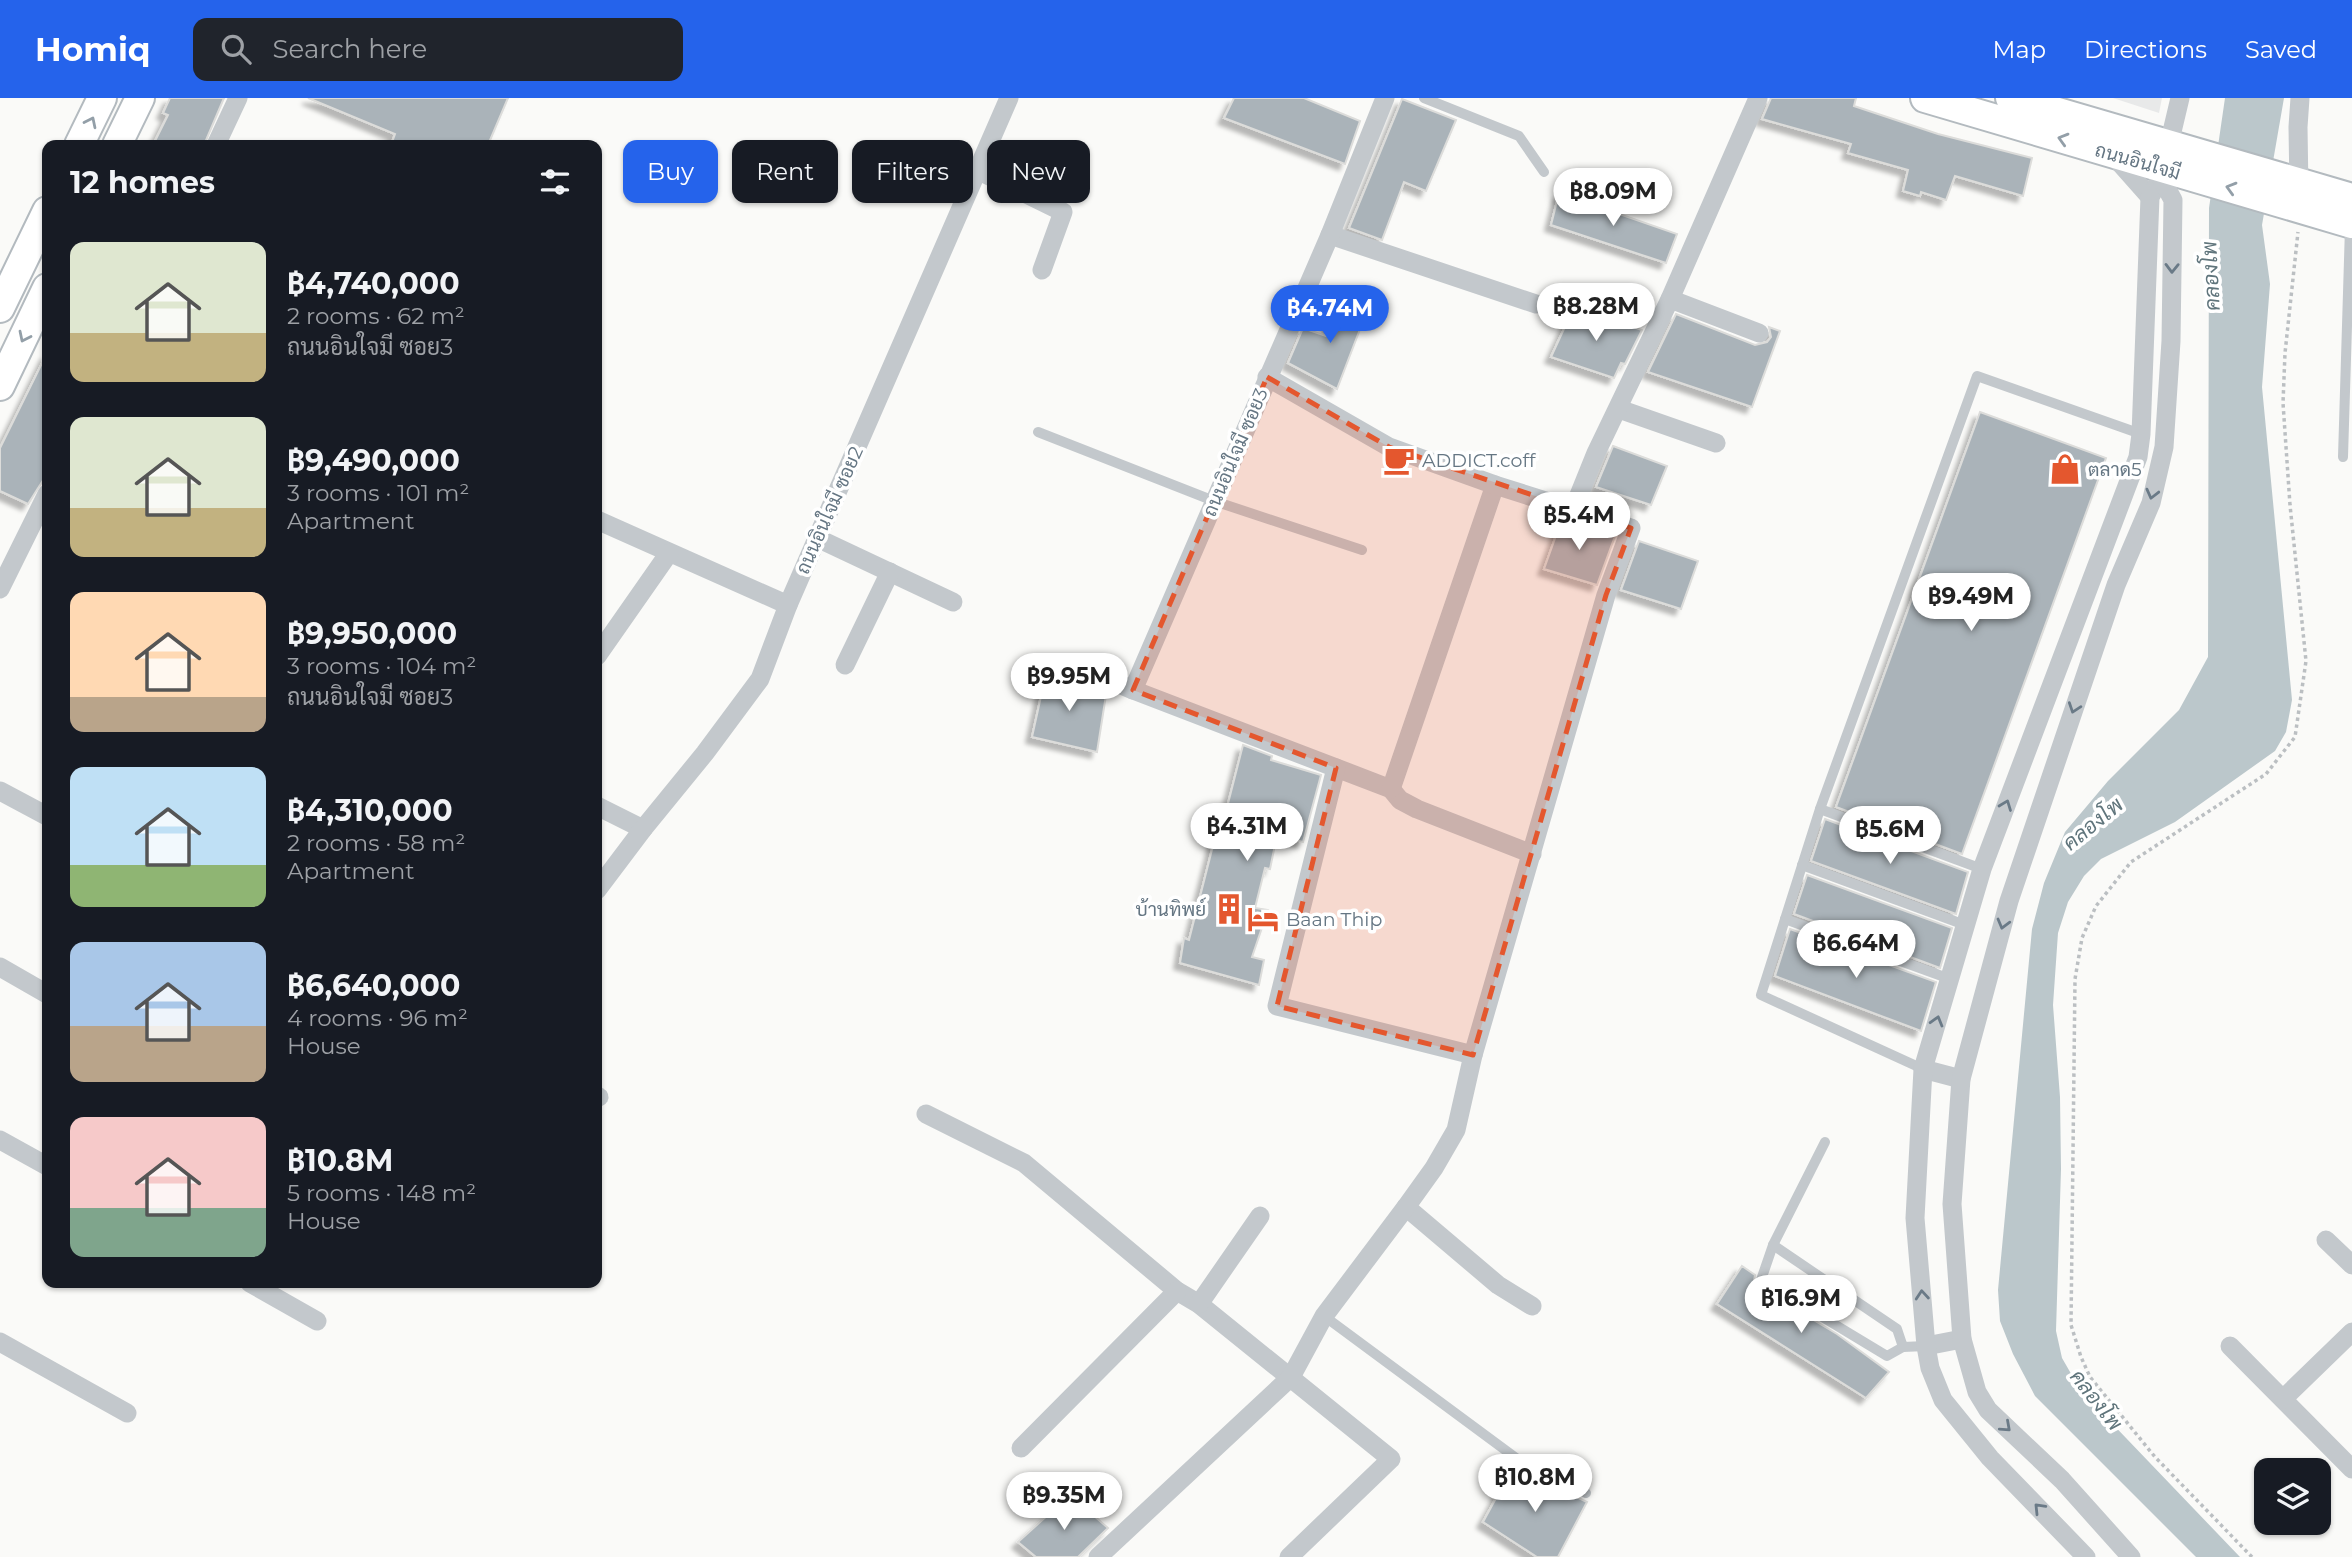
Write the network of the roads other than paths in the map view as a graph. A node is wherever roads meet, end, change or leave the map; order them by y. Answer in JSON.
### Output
{"nodes":[{"id":1,"x":103,"y":98,"type":"edge"},
{"id":2,"x":139,"y":98,"type":"edge"},
{"id":3,"x":238,"y":98,"type":"edge"},
{"id":4,"x":1009,"y":98,"type":"edge"},
{"id":5,"x":1385,"y":98,"type":"edge"},
{"id":6,"x":1424,"y":98,"type":"edge"},
{"id":7,"x":1758,"y":98,"type":"edge"},
{"id":8,"x":1925,"y":98,"type":"edge"},
{"id":9,"x":2010,"y":98,"type":"edge"},
{"id":10,"x":2180,"y":98,"type":"edge"},
{"id":11,"x":2300,"y":98,"type":"edge"},
{"id":12,"x":82,"y":140,"type":"edge"},
{"id":13,"x":119,"y":140,"type":"edge"},
{"id":14,"x":218,"y":140,"type":"edge"},
{"id":15,"x":2110,"y":153,"type":"junction"},
{"id":16,"x":2170,"y":161,"type":"junction"},
{"id":17,"x":977,"y":170,"type":"junction"},
{"id":18,"x":1544,"y":172,"type":"dead end"},
{"id":19,"x":2294,"y":193,"type":"junction"},
{"id":20,"x":2150,"y":197,"type":"junction"},
{"id":21,"x":2351,"y":215,"type":"edge"},
{"id":22,"x":42,"y":221,"type":"edge"},
{"id":23,"x":1330,"y":234,"type":"junction"},
{"id":24,"x":1042,"y":270,"type":"dead end"},
{"id":25,"x":42,"y":298,"type":"edge"},
{"id":26,"x":1670,"y":299,"type":"junction"},
{"id":27,"x":1536,"y":304,"type":"dead end"},
{"id":28,"x":0,"y":308,"type":"edge"},
{"id":29,"x":1759,"y":333,"type":"dead end"},
{"id":30,"x":1268,"y":376,"type":"junction"},
{"id":31,"x":0,"y":386,"type":"edge"},
{"id":32,"x":1619,"y":409,"type":"junction"},
{"id":33,"x":1038,"y":432,"type":"dead end"},
{"id":34,"x":2141,"y":434,"type":"junction"},
{"id":35,"x":1716,"y":443,"type":"dead end"},
{"id":36,"x":2343,"y":457,"type":"dead end"},
{"id":37,"x":1495,"y":485,"type":"junction"},
{"id":38,"x":1214,"y":501,"type":"junction"},
{"id":39,"x":1573,"y":510,"type":"junction"},
{"id":40,"x":602,"y":522,"type":"edge"},
{"id":41,"x":40,"y":526,"type":"edge"},
{"id":42,"x":817,"y":538,"type":"junction"},
{"id":43,"x":1362,"y":550,"type":"dead end"},
{"id":44,"x":669,"y":553,"type":"junction"},
{"id":45,"x":890,"y":572,"type":"junction"},
{"id":46,"x":0,"y":589,"type":"edge"},
{"id":47,"x":953,"y":602,"type":"dead end"},
{"id":48,"x":788,"y":605,"type":"junction"},
{"id":49,"x":602,"y":649,"type":"edge"},
{"id":50,"x":845,"y":665,"type":"dead end"},
{"id":51,"x":1077,"y":666,"type":"dead end"},
{"id":52,"x":1133,"y":690,"type":"junction"},
{"id":53,"x":1336,"y":768,"type":"junction"},
{"id":54,"x":1391,"y":789,"type":"junction"},
{"id":55,"x":0,"y":791,"type":"edge"},
{"id":56,"x":602,"y":808,"type":"edge"},
{"id":57,"x":1820,"y":808,"type":"junction"},
{"id":58,"x":42,"y":813,"type":"edge"},
{"id":59,"x":643,"y":829,"type":"junction"},
{"id":60,"x":1532,"y":854,"type":"junction"},
{"id":61,"x":1802,"y":865,"type":"junction"},
{"id":62,"x":1982,"y":869,"type":"junction"},
{"id":63,"x":602,"y":883,"type":"edge"},
{"id":64,"x":1785,"y":919,"type":"junction"},
{"id":65,"x":1965,"y":925,"type":"junction"},
{"id":66,"x":0,"y":967,"type":"edge"},
{"id":67,"x":1950,"y":979,"type":"junction"},
{"id":68,"x":42,"y":991,"type":"edge"},
{"id":69,"x":1473,"y":1055,"type":"junction"},
{"id":70,"x":1923,"y":1069,"type":"junction"},
{"id":71,"x":1961,"y":1079,"type":"junction"},
{"id":72,"x":926,"y":1114,"type":"dead end"},
{"id":73,"x":0,"y":1140,"type":"edge"},
{"id":74,"x":1825,"y":1142,"type":"dead end"},
{"id":75,"x":42,"y":1163,"type":"edge"},
{"id":76,"x":1406,"y":1207,"type":"junction"},
{"id":77,"x":1260,"y":1216,"type":"dead end"},
{"id":78,"x":2326,"y":1240,"type":"dead end"},
{"id":79,"x":1773,"y":1245,"type":"junction"},
{"id":80,"x":2352,"y":1265,"type":"edge"},
{"id":81,"x":259,"y":1288,"type":"edge"},
{"id":82,"x":1177,"y":1291,"type":"junction"},
{"id":83,"x":1199,"y":1304,"type":"junction"},
{"id":84,"x":1532,"y":1306,"type":"dead end"},
{"id":85,"x":1324,"y":1316,"type":"junction"},
{"id":86,"x":317,"y":1321,"type":"dead end"},
{"id":87,"x":2352,"y":1332,"type":"edge"},
{"id":88,"x":1962,"y":1339,"type":"junction"},
{"id":89,"x":0,"y":1342,"type":"edge"},
{"id":90,"x":1926,"y":1346,"type":"junction"},
{"id":91,"x":2230,"y":1346,"type":"dead end"},
{"id":92,"x":1903,"y":1347,"type":"junction"},
{"id":93,"x":1291,"y":1377,"type":"junction"},
{"id":94,"x":2283,"y":1399,"type":"junction"},
{"id":95,"x":127,"y":1413,"type":"dead end"},
{"id":96,"x":1021,"y":1448,"type":"dead end"},
{"id":97,"x":2352,"y":1469,"type":"edge"},
{"id":98,"x":1586,"y":1493,"type":"dead end"},
{"id":99,"x":1098,"y":1557,"type":"edge"},
{"id":100,"x":1289,"y":1557,"type":"edge"},
{"id":101,"x":2086,"y":1557,"type":"edge"},
{"id":102,"x":2131,"y":1557,"type":"edge"}],
"edges":[{"from":12,"to":1,"type":"main road","one_way":true},
{"from":2,"to":13,"type":"main road"},
{"from":3,"to":14,"type":"street"},
{"from":4,"to":17,"type":"street","name":"ถนนอินใจมี ซอย2"},
{"from":5,"to":23,"type":"street","name":"ถนนอินใจมี ซอย3"},
{"from":6,"to":18,"type":"lane"},
{"from":7,"to":26,"type":"street"},
{"from":15,"to":8,"type":"main road","name":"ถนนอินใจมี","one_way":true},
{"from":9,"to":16,"type":"main road","name":"ถนนอินใจมี"},
{"from":10,"to":16,"type":"street"},
{"from":11,"to":19,"type":"street"},
{"from":15,"to":16,"type":"main road","name":"ถนนอินใจมี"},
{"from":15,"to":20,"type":"street"},
{"from":16,"to":19,"type":"main road","name":"ถนนอินใจมี"},
{"from":16,"to":20,"type":"street"},
{"from":16,"to":71,"type":"street","one_way":true},
{"from":17,"to":24,"type":"street"},
{"from":17,"to":42,"type":"street","name":"ถนนอินใจมี ซอย2"},
{"from":19,"to":21,"type":"main road","name":"ถนนอินใจมี"},
{"from":20,"to":34,"type":"street"},
{"from":21,"to":36,"type":"lane"},
{"from":22,"to":28,"type":"main road"},
{"from":23,"to":27,"type":"street"},
{"from":23,"to":30,"type":"street","name":"ถนนอินใจมี ซอย3"},
{"from":25,"to":31,"type":"main road","one_way":true},
{"from":26,"to":29,"type":"street"},
{"from":26,"to":32,"type":"street"},
{"from":30,"to":37,"type":"street"},
{"from":30,"to":38,"type":"street","name":"ถนนอินใจมี ซอย3"},
{"from":32,"to":35,"type":"street"},
{"from":32,"to":39,"type":"street"},
{"from":33,"to":38,"type":"lane"},
{"from":34,"to":57,"type":"lane"},
{"from":62,"to":34,"type":"street","one_way":true},
{"from":37,"to":39,"type":"street"},
{"from":37,"to":54,"type":"street"},
{"from":38,"to":43,"type":"lane"},
{"from":38,"to":52,"type":"street","name":"ถนนอินใจมี ซอย3"},
{"from":39,"to":60,"type":"street"},
{"from":40,"to":44,"type":"street"},
{"from":41,"to":46,"type":"street"},
{"from":42,"to":45,"type":"street"},
{"from":42,"to":48,"type":"street","name":"ถนนอินใจมี ซอย2"},
{"from":44,"to":48,"type":"street"},
{"from":44,"to":49,"type":"street"},
{"from":45,"to":47,"type":"street"},
{"from":45,"to":50,"type":"street"},
{"from":48,"to":59,"type":"street","name":"ถนนอินใจมี ซอย2"},
{"from":51,"to":52,"type":"street"},
{"from":52,"to":53,"type":"street"},
{"from":53,"to":54,"type":"street"},
{"from":53,"to":69,"type":"street"},
{"from":54,"to":60,"type":"street"},
{"from":55,"to":58,"type":"street"},
{"from":56,"to":59,"type":"street"},
{"from":57,"to":61,"type":"lane"},
{"from":57,"to":62,"type":"lane"},
{"from":59,"to":63,"type":"street","name":"ถนนอินใจมี ซอย2"},
{"from":60,"to":69,"type":"street"},
{"from":61,"to":64,"type":"lane"},
{"from":61,"to":65,"type":"lane"},
{"from":62,"to":65,"type":"street"},
{"from":64,"to":67,"type":"lane"},
{"from":64,"to":70,"type":"lane"},
{"from":65,"to":67,"type":"street"},
{"from":66,"to":68,"type":"street"},
{"from":70,"to":67,"type":"street","one_way":true},
{"from":69,"to":76,"type":"street"},
{"from":70,"to":71,"type":"street"},
{"from":90,"to":70,"type":"street","one_way":true},
{"from":71,"to":88,"type":"street"},
{"from":72,"to":82,"type":"street"},
{"from":73,"to":75,"type":"street"},
{"from":74,"to":79,"type":"lane"},
{"from":76,"to":84,"type":"street"},
{"from":76,"to":85,"type":"street"},
{"from":77,"to":83,"type":"street"},
{"from":78,"to":80,"type":"street"},
{"from":79,"to":92,"type":"lane"},
{"from":79,"to":92,"type":"lane"},
{"from":81,"to":86,"type":"street"},
{"from":82,"to":83,"type":"street"},
{"from":82,"to":96,"type":"street"},
{"from":83,"to":93,"type":"street"},
{"from":85,"to":93,"type":"street"},
{"from":85,"to":98,"type":"lane"},
{"from":87,"to":94,"type":"street"},
{"from":88,"to":90,"type":"street"},
{"from":88,"to":102,"type":"street","one_way":true},
{"from":89,"to":95,"type":"street"},
{"from":90,"to":92,"type":"lane"},
{"from":101,"to":90,"type":"street","one_way":true},
{"from":91,"to":94,"type":"street"},
{"from":93,"to":99,"type":"street"},
{"from":93,"to":100,"type":"street"},
{"from":94,"to":97,"type":"street"}]}
